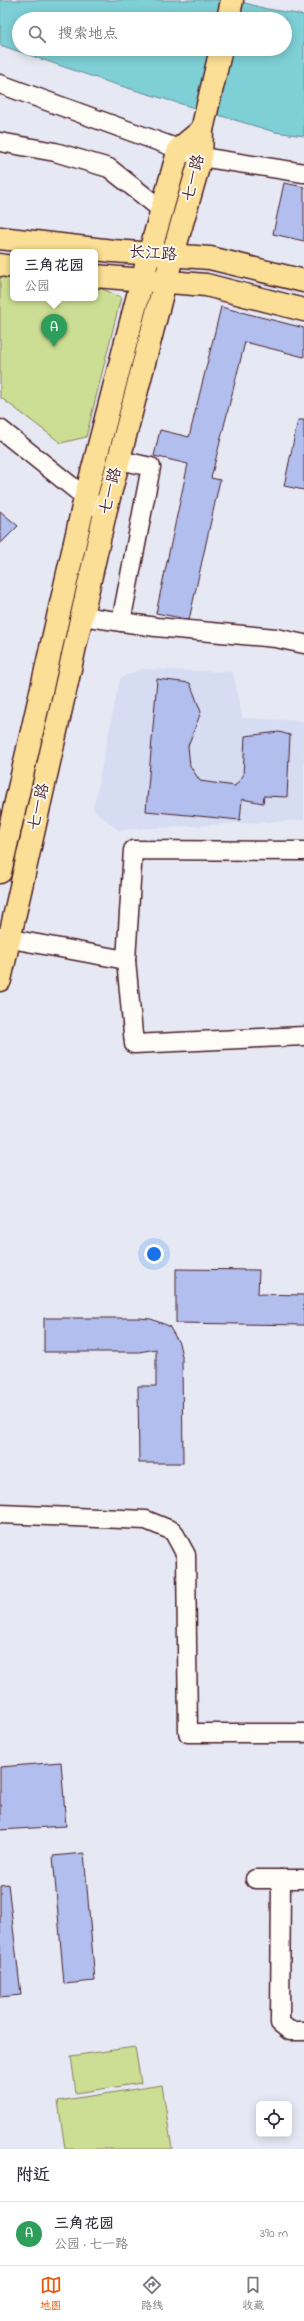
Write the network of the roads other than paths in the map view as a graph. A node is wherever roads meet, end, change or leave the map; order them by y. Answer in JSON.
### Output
{"nodes":[{"id":1,"x":232,"y":0,"type":"edge"},
{"id":2,"x":229,"y":12,"type":"edge"},
{"id":3,"x":219,"y":56,"type":"edge"},
{"id":4,"x":0,"y":84,"type":"edge"},
{"id":5,"x":202,"y":130,"type":"junction"},
{"id":6,"x":0,"y":142,"type":"edge"},
{"id":7,"x":179,"y":149,"type":"junction"},
{"id":8,"x":201,"y":157,"type":"junction"},
{"id":9,"x":304,"y":174,"type":"edge"},
{"id":10,"x":162,"y":210,"type":"junction"},
{"id":11,"x":0,"y":238,"type":"edge"},
{"id":12,"x":150,"y":254,"type":"junction"},
{"id":13,"x":173,"y":255,"type":"junction"},
{"id":14,"x":0,"y":265,"type":"edge"},
{"id":15,"x":10,"y":267,"type":"edge"},
{"id":16,"x":98,"y":276,"type":"edge"},
{"id":17,"x":142,"y":280,"type":"junction"},
{"id":18,"x":304,"y":281,"type":"edge"},
{"id":19,"x":165,"y":282,"type":"junction"},
{"id":20,"x":304,"y":310,"type":"edge"},
{"id":21,"x":0,"y":429,"type":"edge"},
{"id":22,"x":119,"y":460,"type":"junction"},
{"id":23,"x":86,"y":497,"type":"junction"},
{"id":24,"x":105,"y":513,"type":"junction"},
{"id":25,"x":82,"y":616,"type":"junction"},
{"id":26,"x":121,"y":622,"type":"junction"},
{"id":27,"x":304,"y":644,"type":"edge"},
{"id":28,"x":304,"y":851,"type":"edge"},
{"id":29,"x":0,"y":872,"type":"edge"},
{"id":30,"x":5,"y":937,"type":"edge"},
{"id":31,"x":126,"y":960,"type":"junction"},
{"id":32,"x":0,"y":980,"type":"edge"},
{"id":33,"x":304,"y":1036,"type":"edge"},
{"id":34,"x":0,"y":1514,"type":"edge"},
{"id":35,"x":304,"y":1732,"type":"edge"},
{"id":36,"x":255,"y":1879,"type":"dead end"},
{"id":37,"x":281,"y":1879,"type":"junction"},
{"id":38,"x":304,"y":1879,"type":"edge"},
{"id":39,"x":304,"y":2031,"type":"edge"}],
"edges":[{"from":1,"to":2,"type":"main road"},
{"from":3,"to":5,"type":"main road"},
{"from":4,"to":7,"type":"street"},
{"from":5,"to":7,"type":"main road","name":"七一路"},
{"from":5,"to":8,"type":"main road","name":"七一路"},
{"from":6,"to":10,"type":"street"},
{"from":7,"to":8,"type":"street"},
{"from":7,"to":10,"type":"main road","name":"七一路"},
{"from":8,"to":9,"type":"street"},
{"from":8,"to":13,"type":"main road","name":"七一路"},
{"from":10,"to":12,"type":"main road","name":"七一路"},
{"from":11,"to":12,"type":"main road","name":"长江路"},
{"from":12,"to":13,"type":"main road","name":"长江路"},
{"from":12,"to":17,"type":"main road","name":"七一路"},
{"from":13,"to":18,"type":"main road","name":"长江路"},
{"from":13,"to":19,"type":"main road","name":"七一路"},
{"from":14,"to":15,"type":"main road"},
{"from":16,"to":17,"type":"main road","name":"长江路"},
{"from":17,"to":19,"type":"main road","name":"长江路"},
{"from":17,"to":23,"type":"main road","name":"七一路"},
{"from":19,"to":20,"type":"main road","name":"长江路"},
{"from":19,"to":22,"type":"main road","name":"七一路"},
{"from":21,"to":23,"type":"street"},
{"from":22,"to":24,"type":"main road","name":"七一路"},
{"from":22,"to":26,"type":"street"},
{"from":23,"to":24,"type":"street"},
{"from":23,"to":29,"type":"main road","name":"七一路"},
{"from":24,"to":25,"type":"main road","name":"七一路"},
{"from":25,"to":26,"type":"street"},
{"from":25,"to":30,"type":"main road","name":"七一路"},
{"from":26,"to":27,"type":"street"},
{"from":28,"to":31,"type":"street"},
{"from":30,"to":31,"type":"street"},
{"from":30,"to":32,"type":"main road","name":"七一路"},
{"from":31,"to":33,"type":"street"},
{"from":34,"to":35,"type":"street"},
{"from":36,"to":37,"type":"street"},
{"from":37,"to":38,"type":"street"},
{"from":37,"to":39,"type":"street"}]}
